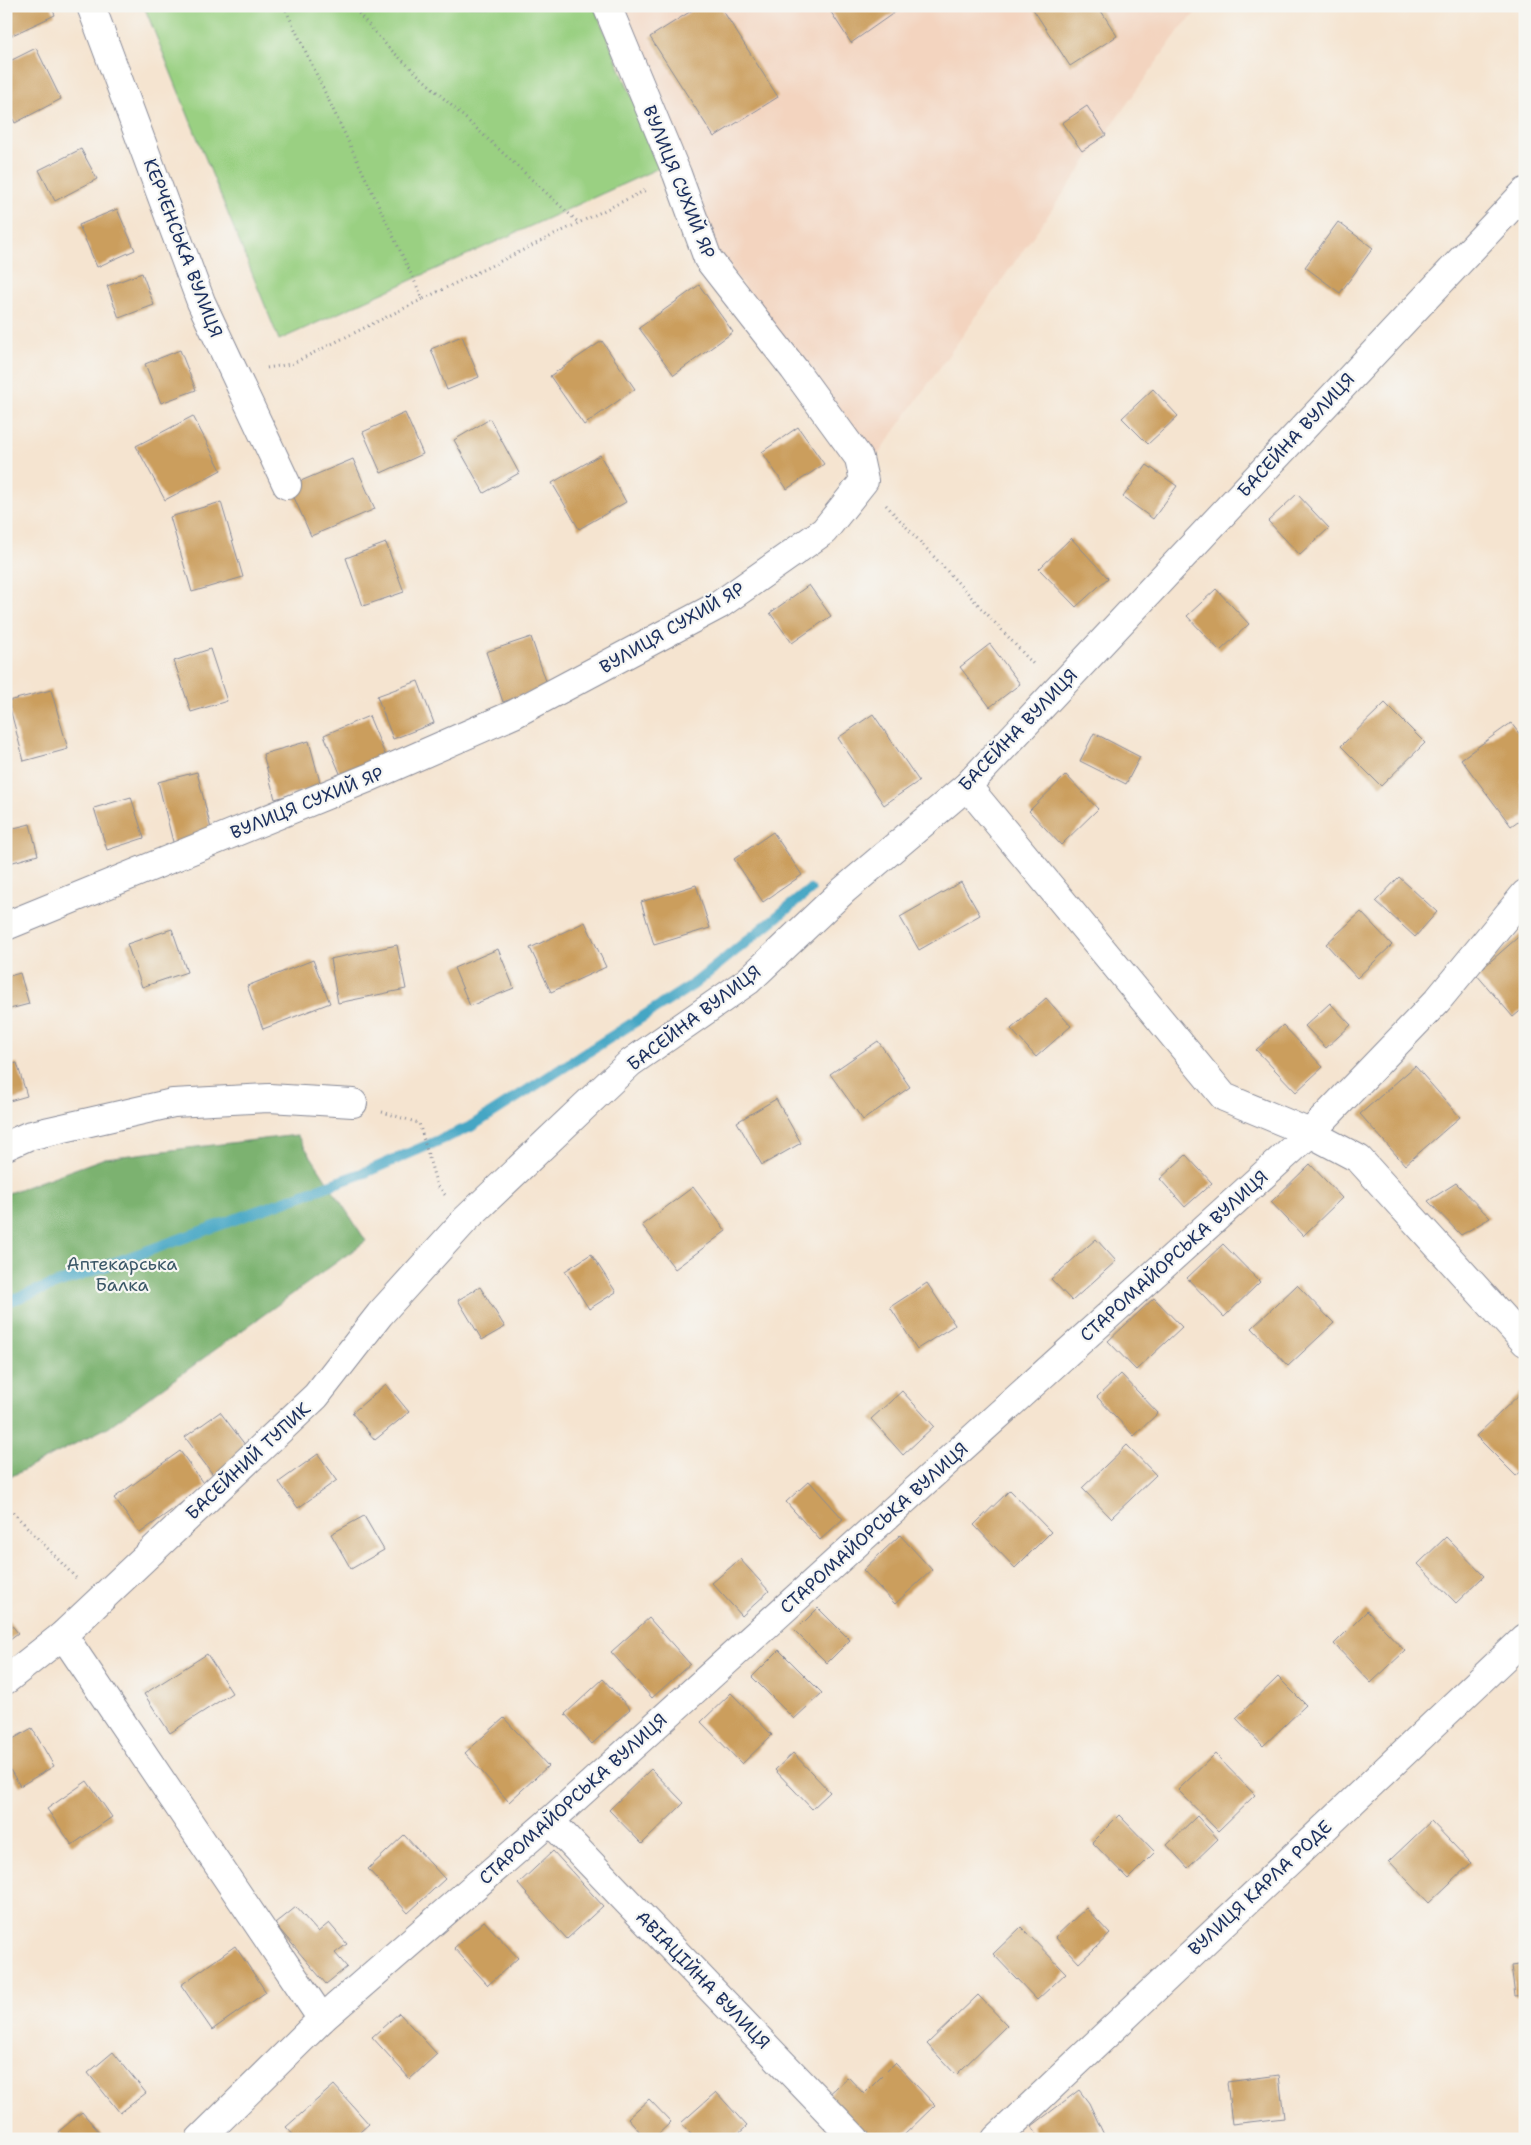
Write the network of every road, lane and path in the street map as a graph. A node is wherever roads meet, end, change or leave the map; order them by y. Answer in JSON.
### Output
{"nodes":[{"id":1,"x":91,"y":6,"type":"edge"},
{"id":2,"x":284,"y":6,"type":"edge"},
{"id":3,"x":352,"y":6,"type":"edge"},
{"id":4,"x":607,"y":6,"type":"edge"},
{"id":5,"x":677,"y":174,"type":"junction"},
{"id":6,"x":1525,"y":192,"type":"edge"},
{"id":7,"x":579,"y":223,"type":"junction"},
{"id":8,"x":423,"y":299,"type":"junction"},
{"id":9,"x":291,"y":364,"type":"dead end"},
{"id":10,"x":864,"y":481,"type":"junction"},
{"id":11,"x":288,"y":485,"type":"dead end"},
{"id":12,"x":1057,"y":690,"type":"junction"},
{"id":13,"x":967,"y":786,"type":"junction"},
{"id":14,"x":1525,"y":894,"type":"edge"},
{"id":15,"x":6,"y":926,"type":"edge"},
{"id":16,"x":353,"y":1103,"type":"dead end"},
{"id":17,"x":419,"y":1124,"type":"dead end"},
{"id":18,"x":1310,"y":1133,"type":"junction"},
{"id":19,"x":6,"y":1146,"type":"edge"},
{"id":20,"x":437,"y":1186,"type":"dead end"},
{"id":21,"x":466,"y":1218,"type":"joint"},
{"id":22,"x":1525,"y":1342,"type":"edge"},
{"id":23,"x":6,"y":1505,"type":"edge"},
{"id":24,"x":99,"y":1602,"type":"junction"},
{"id":25,"x":63,"y":1635,"type":"junction"},
{"id":26,"x":1525,"y":1638,"type":"edge"},
{"id":27,"x":6,"y":1680,"type":"edge"},
{"id":28,"x":550,"y":1821,"type":"junction"},
{"id":29,"x":322,"y":2019,"type":"junction"},
{"id":30,"x":200,"y":2139,"type":"edge"},
{"id":31,"x":855,"y":2139,"type":"edge"},
{"id":32,"x":996,"y":2139,"type":"edge"}],
"edges":[{"from":1,"to":11,"type":"street","name":"КЕРЧЕНСЬКА ВУЛИЦЯ"},
{"from":2,"to":8,"type":"path"},
{"from":3,"to":7,"type":"path"},
{"from":4,"to":5,"type":"street","name":"ВУЛИЦЯ СУХИЙ ЯР"},
{"from":5,"to":7,"type":"path"},
{"from":5,"to":10,"type":"street","name":"ВУЛИЦЯ СУХИЙ ЯР"},
{"from":6,"to":12,"type":"street","name":"БАСЕЙНА ВУЛИЦЯ"},
{"from":7,"to":8,"type":"path"},
{"from":8,"to":9,"type":"path"},
{"from":10,"to":12,"type":"path"},
{"from":10,"to":15,"type":"street","name":"ВУЛИЦЯ СУХИЙ ЯР"},
{"from":12,"to":13,"type":"street","name":"БАСЕЙНА ВУЛИЦЯ"},
{"from":13,"to":18,"type":"street"},
{"from":13,"to":21,"type":"street","name":"БАСЕЙНА ВУЛИЦЯ"},
{"from":14,"to":18,"type":"street","name":"СТАРОМАЙОРСЬКА ВУЛИЦЯ"},
{"from":16,"to":19,"type":"street"},
{"from":17,"to":20,"type":"path"},
{"from":18,"to":22,"type":"street"},
{"from":18,"to":28,"type":"street","name":"СТАРОМАЙОРСЬКА ВУЛИЦЯ"},
{"from":21,"to":24,"type":"street","name":"БАСЕЙНИЙ ТУПИК"},
{"from":23,"to":24,"type":"path"},
{"from":24,"to":25,"type":"street","name":"БАСЕЙНИЙ ТУПИК"},
{"from":25,"to":27,"type":"street","name":"БАСЕЙНИЙ ТУПИК"},
{"from":25,"to":29,"type":"street"},
{"from":26,"to":32,"type":"street","name":"ВУЛИЦЯ КАРЛА РОДЕ"},
{"from":28,"to":29,"type":"street","name":"СТАРОМАЙОРСЬКА ВУЛИЦЯ"},
{"from":28,"to":31,"type":"street","name":"АВІАЦІЙНА ВУЛИЦЯ"},
{"from":29,"to":30,"type":"street","name":"СТАРОМАЙОРСЬКА ВУЛИЦЯ"}]}
